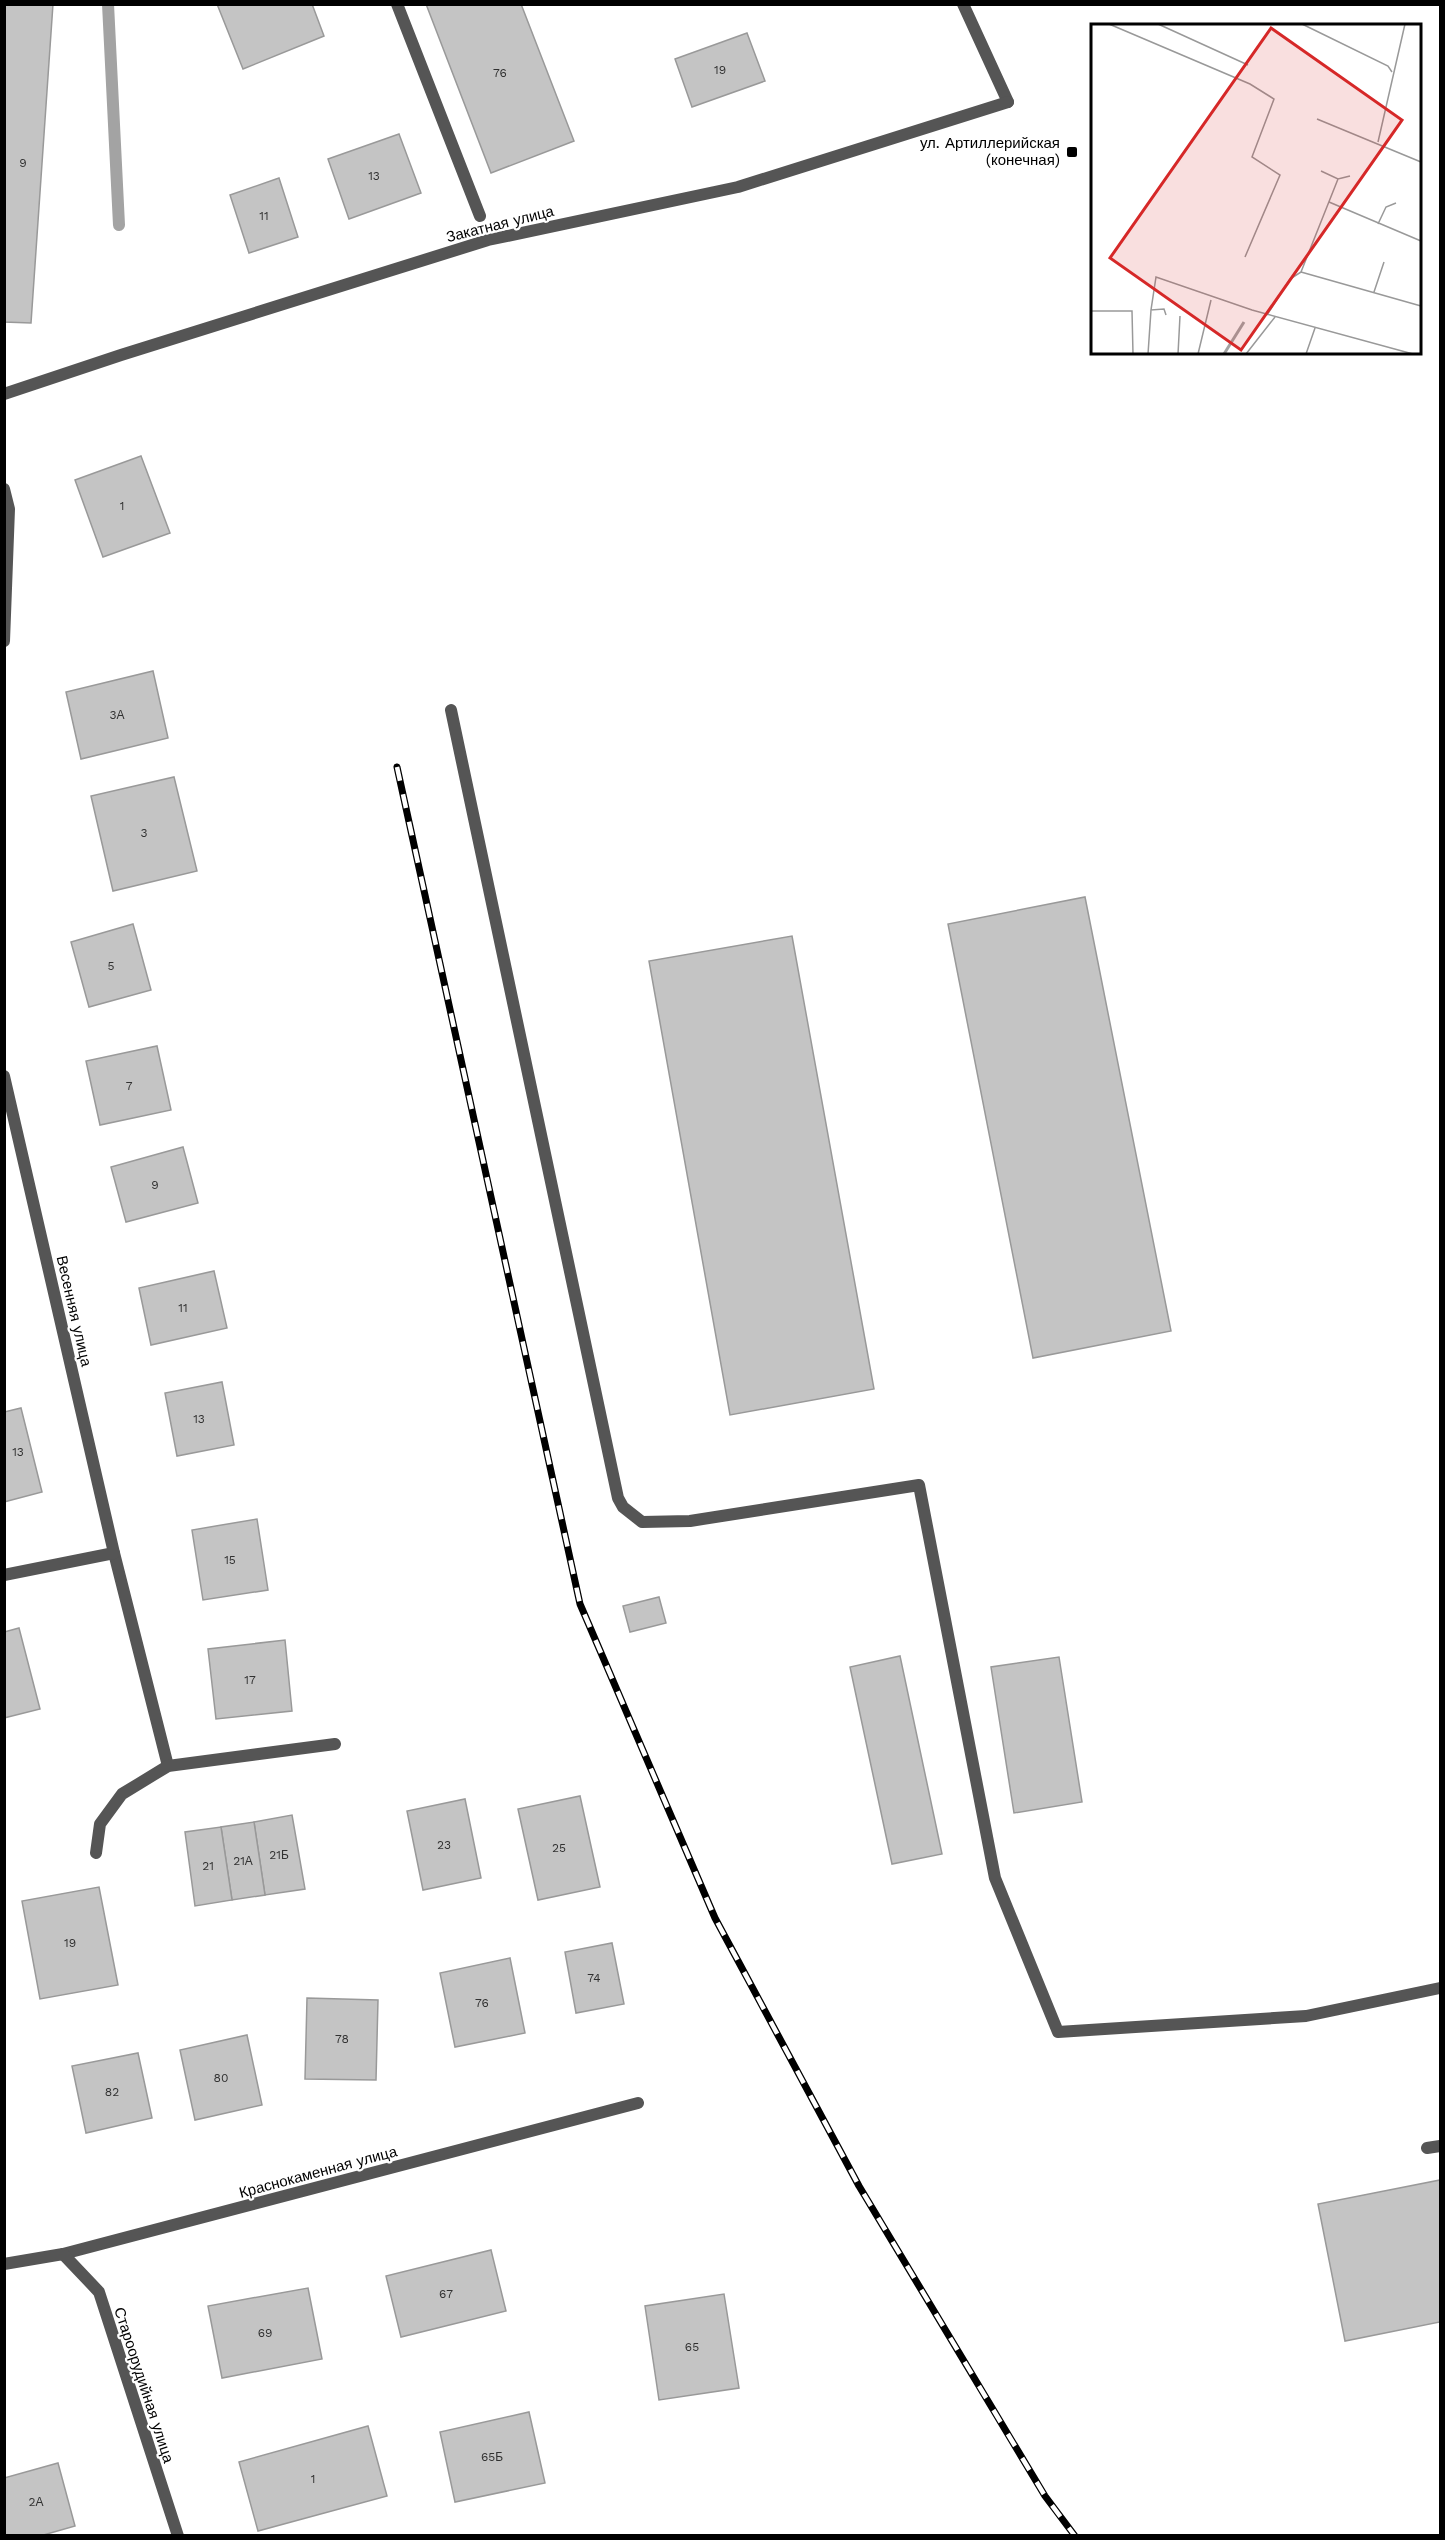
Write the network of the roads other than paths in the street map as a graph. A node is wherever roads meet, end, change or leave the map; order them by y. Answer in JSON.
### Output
{"nodes":[{"id":1,"x":397,"y":4,"type":"edge"},
{"id":2,"x":963,"y":4,"type":"edge"},
{"id":3,"x":480,"y":216,"type":"dead end"},
{"id":4,"x":4,"y":394,"type":"edge"},
{"id":5,"x":4,"y":489,"type":"edge"},
{"id":6,"x":4,"y":641,"type":"edge"},
{"id":7,"x":451,"y":710,"type":"dead end"},
{"id":8,"x":4,"y":1076,"type":"edge"},
{"id":9,"x":114,"y":1553,"type":"junction"},
{"id":10,"x":4,"y":1575,"type":"edge"},
{"id":11,"x":335,"y":1744,"type":"dead end"},
{"id":12,"x":168,"y":1766,"type":"junction"},
{"id":13,"x":96,"y":1853,"type":"dead end"},
{"id":14,"x":1440,"y":1988,"type":"edge"},
{"id":15,"x":638,"y":2103,"type":"dead end"},
{"id":16,"x":1440,"y":2146,"type":"edge"},
{"id":17,"x":1428,"y":2148,"type":"dead end"},
{"id":18,"x":63,"y":2254,"type":"junction"},
{"id":19,"x":4,"y":2264,"type":"edge"},
{"id":20,"x":178,"y":2535,"type":"edge"}],
"edges":[{"from":1,"to":3,"type":"street"},
{"from":2,"to":4,"type":"street","name":"Закатная улица"},
{"from":5,"to":6,"type":"street"},
{"from":7,"to":14,"type":"street"},
{"from":8,"to":9,"type":"street","name":"Весенняя улица"},
{"from":9,"to":10,"type":"street"},
{"from":9,"to":12,"type":"street","name":"Весенняя улица"},
{"from":11,"to":12,"type":"street"},
{"from":12,"to":13,"type":"street"},
{"from":15,"to":18,"type":"street","name":"Краснокаменная улица"},
{"from":16,"to":17,"type":"street"},
{"from":18,"to":19,"type":"street","name":"Краснокаменная улица"},
{"from":18,"to":20,"type":"street","name":"Староорудийная улица"}]}
